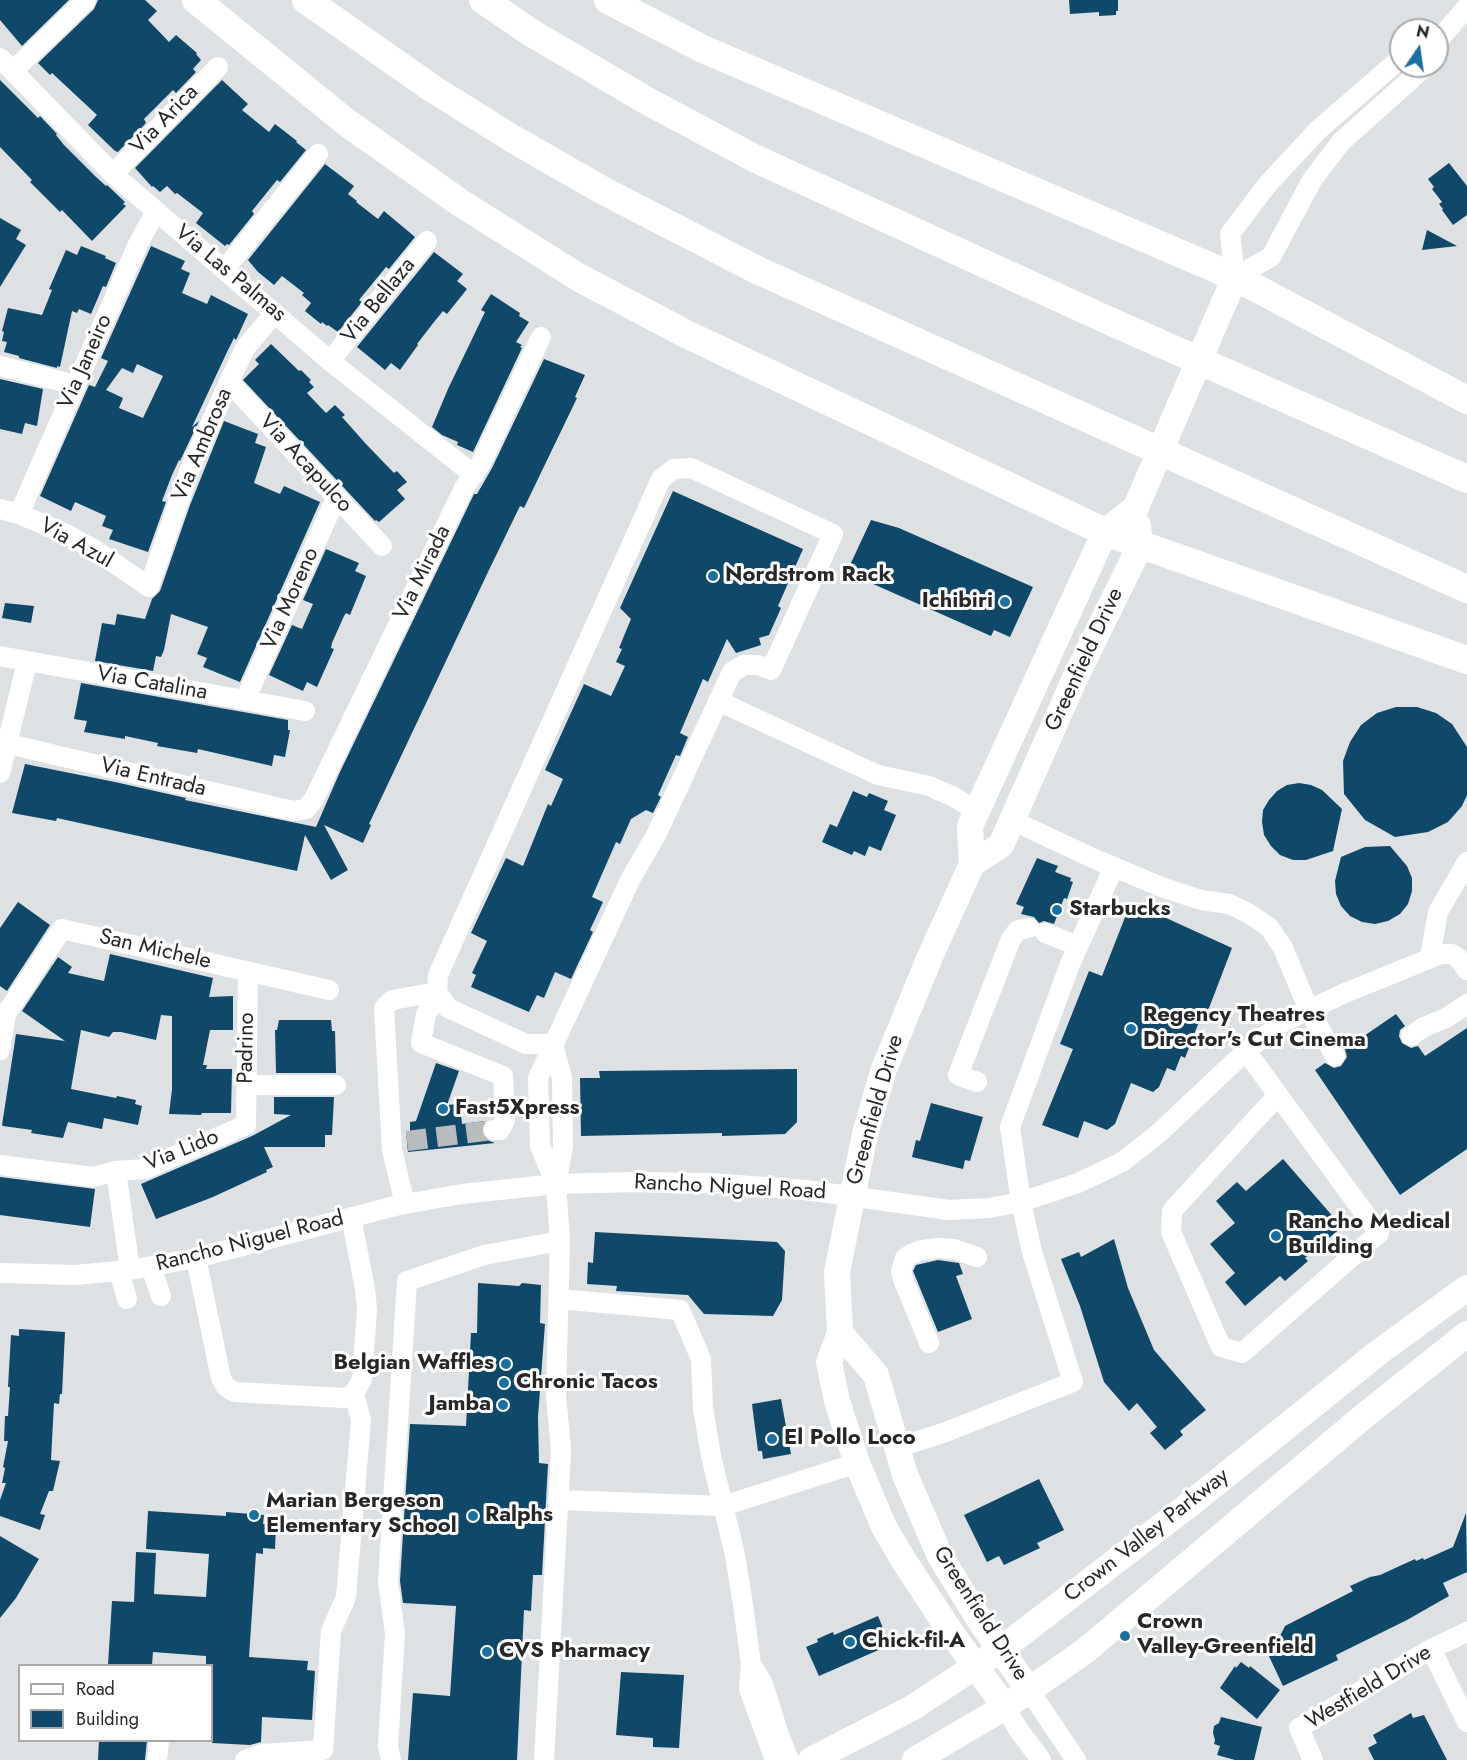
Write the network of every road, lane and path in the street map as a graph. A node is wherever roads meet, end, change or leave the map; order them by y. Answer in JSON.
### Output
{"nodes":[{"id":1,"x":86,"y":0,"type":"edge"},
{"id":2,"x":196,"y":0,"type":"edge"},
{"id":3,"x":306,"y":0,"type":"edge"},
{"id":4,"x":483,"y":0,"type":"edge"},
{"id":5,"x":608,"y":0,"type":"edge"},
{"id":6,"x":1467,"y":6,"type":"edge"},
{"id":7,"x":1449,"y":27,"type":"edge"},
{"id":8,"x":6,"y":64,"type":"edge"},
{"id":9,"x":218,"y":67,"type":"dead end"},
{"id":10,"x":1389,"y":68,"type":"edge"},
{"id":11,"x":1413,"y":78,"type":"edge"},
{"id":12,"x":318,"y":154,"type":"dead end"},
{"id":13,"x":1295,"y":155,"type":"junction"},
{"id":14,"x":1319,"y":170,"type":"junction"},
{"id":15,"x":113,"y":174,"type":"junction"},
{"id":16,"x":156,"y":211,"type":"junction"},
{"id":17,"x":427,"y":241,"type":"dead end"},
{"id":18,"x":224,"y":270,"type":"junction"},
{"id":19,"x":1235,"y":277,"type":"junction"},
{"id":20,"x":275,"y":313,"type":"junction"},
{"id":21,"x":541,"y":337,"type":"dead end"},
{"id":22,"x":330,"y":361,"type":"junction"},
{"id":23,"x":0,"y":366,"type":"edge"},
{"id":24,"x":229,"y":382,"type":"junction"},
{"id":25,"x":76,"y":385,"type":"junction"},
{"id":26,"x":1467,"y":400,"type":"edge"},
{"id":27,"x":474,"y":475,"type":"junction"},
{"id":28,"x":1467,"y":479,"type":"edge"},
{"id":29,"x":336,"y":498,"type":"junction"},
{"id":30,"x":1136,"y":507,"type":"junction"},
{"id":31,"x":10,"y":512,"type":"edge"},
{"id":32,"x":1105,"y":532,"type":"junction"},
{"id":33,"x":382,"y":546,"type":"dead end"},
{"id":34,"x":1140,"y":546,"type":"junction"},
{"id":35,"x":148,"y":587,"type":"joint"},
{"id":36,"x":1467,"y":588,"type":"edge"},
{"id":37,"x":0,"y":656,"type":"edge"},
{"id":38,"x":1467,"y":660,"type":"edge"},
{"id":39,"x":27,"y":662,"type":"junction"},
{"id":40,"x":245,"y":700,"type":"junction"},
{"id":41,"x":718,"y":701,"type":"junction"},
{"id":42,"x":305,"y":711,"type":"dead end"},
{"id":43,"x":4,"y":743,"type":"edge"},
{"id":44,"x":0,"y":773,"type":"edge"},
{"id":45,"x":306,"y":809,"type":"joint"},
{"id":46,"x":976,"y":811,"type":"junction"},
{"id":47,"x":1011,"y":820,"type":"junction"},
{"id":48,"x":1467,"y":862,"type":"edge"},
{"id":49,"x":972,"y":864,"type":"junction"},
{"id":50,"x":1114,"y":867,"type":"junction"},
{"id":51,"x":1078,"y":946,"type":"junction"},
{"id":52,"x":1430,"y":958,"type":"junction"},
{"id":53,"x":1467,"y":970,"type":"edge"},
{"id":54,"x":248,"y":972,"type":"junction"},
{"id":55,"x":328,"y":990,"type":"dead end"},
{"id":56,"x":438,"y":994,"type":"junction"},
{"id":57,"x":1467,"y":1004,"type":"edge"},
{"id":58,"x":1309,"y":1010,"type":"junction"},
{"id":59,"x":1411,"y":1036,"type":"dead end"},
{"id":60,"x":553,"y":1044,"type":"junction"},
{"id":61,"x":0,"y":1050,"type":"edge"},
{"id":62,"x":1246,"y":1051,"type":"junction"},
{"id":63,"x":1335,"y":1056,"type":"dead end"},
{"id":64,"x":977,"y":1082,"type":"dead end"},
{"id":65,"x":247,"y":1085,"type":"junction"},
{"id":66,"x":336,"y":1085,"type":"dead end"},
{"id":67,"x":1278,"y":1095,"type":"junction"},
{"id":68,"x":246,"y":1125,"type":"joint"},
{"id":69,"x":493,"y":1130,"type":"dead end"},
{"id":70,"x":0,"y":1165,"type":"edge"},
{"id":71,"x":116,"y":1171,"type":"junction"},
{"id":72,"x":556,"y":1184,"type":"junction"},
{"id":73,"x":851,"y":1196,"type":"junction"},
{"id":74,"x":1021,"y":1202,"type":"junction"},
{"id":75,"x":405,"y":1204,"type":"junction"},
{"id":76,"x":351,"y":1217,"type":"junction"},
{"id":77,"x":560,"y":1241,"type":"junction"},
{"id":78,"x":977,"y":1257,"type":"dead end"},
{"id":79,"x":196,"y":1258,"type":"junction"},
{"id":80,"x":151,"y":1267,"type":"junction"},
{"id":81,"x":125,"y":1271,"type":"junction"},
{"id":82,"x":0,"y":1273,"type":"edge"},
{"id":83,"x":1467,"y":1288,"type":"edge"},
{"id":84,"x":161,"y":1296,"type":"dead end"},
{"id":85,"x":128,"y":1299,"type":"dead end"},
{"id":86,"x":559,"y":1299,"type":"junction"},
{"id":87,"x":840,"y":1333,"type":"junction"},
{"id":88,"x":1467,"y":1334,"type":"edge"},
{"id":89,"x":929,"y":1343,"type":"dead end"},
{"id":90,"x":354,"y":1394,"type":"junction"},
{"id":91,"x":896,"y":1448,"type":"junction"},
{"id":92,"x":857,"y":1463,"type":"junction"},
{"id":93,"x":558,"y":1500,"type":"junction"},
{"id":94,"x":723,"y":1506,"type":"junction"},
{"id":95,"x":1467,"y":1632,"type":"edge"},
{"id":96,"x":1431,"y":1649,"type":"junction"},
{"id":97,"x":1000,"y":1650,"type":"junction"},
{"id":98,"x":752,"y":1664,"type":"junction"},
{"id":99,"x":976,"y":1667,"type":"junction"},
{"id":100,"x":1029,"y":1690,"type":"junction"},
{"id":101,"x":1005,"y":1707,"type":"junction"},
{"id":102,"x":1467,"y":1722,"type":"edge"},
{"id":103,"x":159,"y":1742,"type":"edge"},
{"id":104,"x":157,"y":1760,"type":"edge"},
{"id":105,"x":245,"y":1760,"type":"edge"},
{"id":106,"x":391,"y":1760,"type":"edge"},
{"id":107,"x":544,"y":1760,"type":"edge"},
{"id":108,"x":775,"y":1760,"type":"edge"},
{"id":109,"x":789,"y":1760,"type":"edge"},
{"id":110,"x":811,"y":1760,"type":"edge"},
{"id":111,"x":915,"y":1760,"type":"edge"},
{"id":112,"x":1041,"y":1760,"type":"edge"},
{"id":113,"x":1076,"y":1760,"type":"edge"},
{"id":114,"x":1313,"y":1760,"type":"edge"}],
"edges":[{"from":1,"to":8,"type":"street"},
{"from":2,"to":32,"type":"highway"},
{"from":3,"to":36,"type":"highway"},
{"from":4,"to":28,"type":"highway"},
{"from":5,"to":19,"type":"highway"},
{"from":6,"to":7,"type":"street"},
{"from":8,"to":15,"type":"street","name":"Via Las Palmas"},
{"from":9,"to":15,"type":"street","name":"Via Arica"},
{"from":10,"to":13,"type":"street","name":"Greenfield Drive"},
{"from":11,"to":14,"type":"street"},
{"from":12,"to":18,"type":"street"},
{"from":13,"to":14,"type":"street"},
{"from":13,"to":19,"type":"street","name":"Greenfield Drive"},
{"from":14,"to":19,"type":"street"},
{"from":15,"to":16,"type":"street","name":"Via Las Palmas"},
{"from":16,"to":18,"type":"street","name":"Via Las Palmas"},
{"from":16,"to":25,"type":"street","name":"Via Janeiro"},
{"from":17,"to":22,"type":"street","name":"Via Bellaza"},
{"from":18,"to":20,"type":"street","name":"Via Las Palmas"},
{"from":19,"to":26,"type":"highway"},
{"from":19,"to":30,"type":"main road","name":"Greenfield Drive"},
{"from":20,"to":22,"type":"street","name":"Via Las Palmas"},
{"from":20,"to":24,"type":"street","name":"Via Ambrosa"},
{"from":21,"to":27,"type":"street","name":"Via Mirada"},
{"from":22,"to":27,"type":"street","name":"Via Las Palmas"},
{"from":23,"to":25,"type":"street"},
{"from":24,"to":29,"type":"street","name":"Via Acapulco"},
{"from":24,"to":35,"type":"street","name":"Via Ambrosa"},
{"from":25,"to":31,"type":"street","name":"Via Janeiro"},
{"from":27,"to":45,"type":"street","name":"Via Mirada"},
{"from":29,"to":33,"type":"street","name":"Via Acapulco"},
{"from":29,"to":40,"type":"street","name":"Via Moreno"},
{"from":30,"to":32,"type":"main road","name":"Greenfield Drive"},
{"from":30,"to":34,"type":"main road","name":"Greenfield Drive"},
{"from":31,"to":35,"type":"street","name":"Via Azul"},
{"from":32,"to":34,"type":"highway"},
{"from":32,"to":46,"type":"main road","name":"Greenfield Drive"},
{"from":34,"to":38,"type":"highway"},
{"from":34,"to":47,"type":"main road","name":"Greenfield Drive"},
{"from":37,"to":39,"type":"street","name":"Via Catalina"},
{"from":39,"to":40,"type":"street","name":"Via Catalina"},
{"from":39,"to":43,"type":"street"},
{"from":40,"to":42,"type":"street","name":"Via Catalina"},
{"from":41,"to":46,"type":"street"},
{"from":41,"to":56,"type":"street"},
{"from":41,"to":60,"type":"street"},
{"from":43,"to":44,"type":"street"},
{"from":43,"to":45,"type":"street","name":"Via Entrada"},
{"from":46,"to":49,"type":"main road","name":"Greenfield Drive"},
{"from":47,"to":49,"type":"main road","name":"Greenfield Drive"},
{"from":47,"to":50,"type":"street"},
{"from":48,"to":52,"type":"street"},
{"from":49,"to":73,"type":"main road","name":"Greenfield Drive"},
{"from":50,"to":51,"type":"street"},
{"from":50,"to":58,"type":"street"},
{"from":51,"to":64,"type":"street"},
{"from":51,"to":74,"type":"street"},
{"from":52,"to":53,"type":"street"},
{"from":52,"to":58,"type":"street","name":"Rancho Niguel Road"},
{"from":54,"to":55,"type":"street","name":"San Michele"},
{"from":54,"to":61,"type":"street","name":"San Michele"},
{"from":54,"to":65,"type":"street","name":"Padrino"},
{"from":56,"to":60,"type":"street"},
{"from":56,"to":69,"type":"street"},
{"from":56,"to":75,"type":"street"},
{"from":57,"to":59,"type":"street"},
{"from":58,"to":62,"type":"street","name":"Rancho Niguel Road"},
{"from":58,"to":63,"type":"street"},
{"from":60,"to":72,"type":"street"},
{"from":62,"to":67,"type":"street"},
{"from":62,"to":74,"type":"street","name":"Rancho Niguel Road"},
{"from":65,"to":66,"type":"street"},
{"from":65,"to":68,"type":"street","name":"Padrino"},
{"from":67,"to":67,"type":"street"},
{"from":68,"to":71,"type":"street","name":"Via Lido"},
{"from":70,"to":71,"type":"street","name":"Via Lido"},
{"from":71,"to":81,"type":"street","name":"Via Lido"},
{"from":72,"to":73,"type":"street","name":"Rancho Niguel Road"},
{"from":72,"to":75,"type":"street","name":"Rancho Niguel Road"},
{"from":72,"to":77,"type":"street"},
{"from":73,"to":74,"type":"street","name":"Rancho Niguel Road"},
{"from":73,"to":87,"type":"main road","name":"Greenfield Drive"},
{"from":74,"to":91,"type":"street"},
{"from":75,"to":76,"type":"street","name":"Rancho Niguel Road"},
{"from":76,"to":79,"type":"street","name":"Rancho Niguel Road"},
{"from":76,"to":90,"type":"street"},
{"from":77,"to":86,"type":"street"},
{"from":77,"to":106,"type":"street"},
{"from":78,"to":89,"type":"street"},
{"from":79,"to":80,"type":"street","name":"Rancho Niguel Road"},
{"from":79,"to":90,"type":"street"},
{"from":80,"to":81,"type":"street","name":"Rancho Niguel Road"},
{"from":80,"to":84,"type":"street"},
{"from":81,"to":82,"type":"street","name":"Rancho Niguel Road"},
{"from":81,"to":85,"type":"street","name":"Via Lido"},
{"from":83,"to":97,"type":"main road","name":"Crown Valley Parkway"},
{"from":86,"to":93,"type":"street"},
{"from":86,"to":94,"type":"street"},
{"from":87,"to":91,"type":"main road","name":"Greenfield Drive"},
{"from":87,"to":92,"type":"main road","name":"Greenfield Drive"},
{"from":88,"to":100,"type":"main road","name":"Crown Valley Parkway"},
{"from":90,"to":105,"type":"street"},
{"from":91,"to":97,"type":"main road","name":"Greenfield Drive"},
{"from":92,"to":94,"type":"street"},
{"from":92,"to":99,"type":"main road","name":"Greenfield Drive"},
{"from":93,"to":94,"type":"street"},
{"from":93,"to":107,"type":"street"},
{"from":94,"to":98,"type":"street"},
{"from":95,"to":96,"type":"street","name":"Westfield Drive"},
{"from":96,"to":102,"type":"street"},
{"from":96,"to":114,"type":"street","name":"Westfield Drive"},
{"from":97,"to":99,"type":"main road","name":"Crown Valley Parkway"},
{"from":97,"to":100,"type":"main road","name":"Greenfield Drive"},
{"from":98,"to":108,"type":"street"},
{"from":98,"to":109,"type":"street"},
{"from":99,"to":101,"type":"main road","name":"Greenfield Drive"},
{"from":99,"to":110,"type":"main road","name":"Crown Valley Parkway"},
{"from":100,"to":101,"type":"main road","name":"Crown Valley Parkway"},
{"from":100,"to":113,"type":"street","name":"Greenfield Drive"},
{"from":101,"to":111,"type":"main road","name":"Crown Valley Parkway"},
{"from":101,"to":112,"type":"street","name":"Greenfield Drive"},
{"from":103,"to":104,"type":"street"}]}
